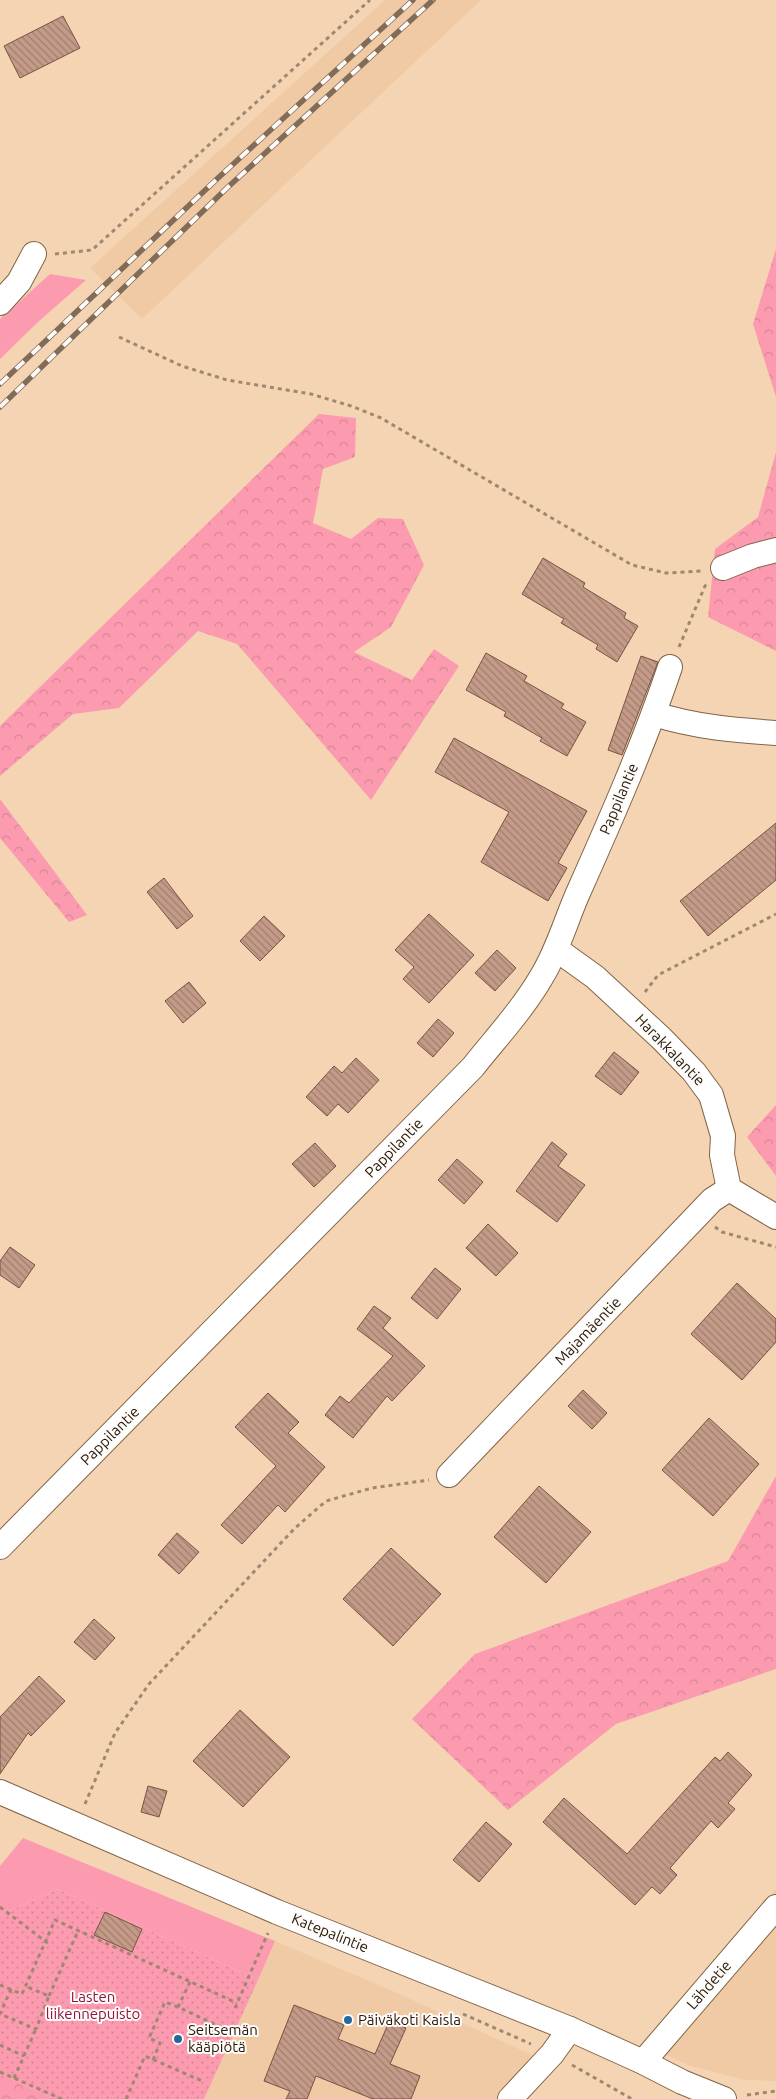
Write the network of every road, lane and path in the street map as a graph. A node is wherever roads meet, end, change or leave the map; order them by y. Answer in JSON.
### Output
{"nodes":[{"id":1,"x":370,"y":0,"type":"edge"},
{"id":2,"x":34,"y":254,"type":"joint"},
{"id":3,"x":0,"y":303,"type":"edge"},
{"id":4,"x":119,"y":337,"type":"dead end"},
{"id":5,"x":776,"y":550,"type":"edge"},
{"id":6,"x":723,"y":568,"type":"junction"},
{"id":7,"x":670,"y":667,"type":"joint"},
{"id":8,"x":654,"y":714,"type":"junction"},
{"id":9,"x":776,"y":733,"type":"edge"},
{"id":10,"x":776,"y":914,"type":"edge"},
{"id":11,"x":556,"y":949,"type":"junction"},
{"id":12,"x":630,"y":1010,"type":"junction"},
{"id":13,"x":729,"y":1189,"type":"junction"},
{"id":14,"x":698,"y":1215,"type":"junction"},
{"id":15,"x":776,"y":1217,"type":"edge"},
{"id":16,"x":776,"y":1247,"type":"edge"},
{"id":17,"x":449,"y":1475,"type":"joint"},
{"id":18,"x":0,"y":1548,"type":"edge"},
{"id":19,"x":0,"y":1792,"type":"edge"},
{"id":20,"x":77,"y":1824,"type":"junction"},
{"id":21,"x":0,"y":1907,"type":"edge"},
{"id":22,"x":776,"y":1907,"type":"edge"},
{"id":23,"x":277,"y":1912,"type":"junction"},
{"id":24,"x":78,"y":1931,"type":"junction"},
{"id":25,"x":45,"y":1941,"type":"junction"},
{"id":26,"x":49,"y":1944,"type":"dead end"},
{"id":27,"x":190,"y":1982,"type":"junction"},
{"id":28,"x":0,"y":1985,"type":"edge"},
{"id":29,"x":25,"y":1986,"type":"junction"},
{"id":30,"x":11,"y":1989,"type":"junction"},
{"id":31,"x":49,"y":1996,"type":"junction"},
{"id":32,"x":237,"y":2003,"type":"junction"},
{"id":33,"x":178,"y":2007,"type":"junction"},
{"id":34,"x":235,"y":2008,"type":"dead end"},
{"id":35,"x":0,"y":2014,"type":"edge"},
{"id":36,"x":36,"y":2029,"type":"junction"},
{"id":37,"x":570,"y":2029,"type":"junction"},
{"id":38,"x":225,"y":2030,"type":"dead end"},
{"id":39,"x":0,"y":2046,"type":"edge"},
{"id":40,"x":24,"y":2056,"type":"junction"},
{"id":41,"x":152,"y":2060,"type":"junction"},
{"id":42,"x":652,"y":2067,"type":"junction"},
{"id":43,"x":0,"y":2072,"type":"edge"},
{"id":44,"x":14,"y":2078,"type":"junction"},
{"id":45,"x":202,"y":2081,"type":"dead end"},
{"id":46,"x":776,"y":2091,"type":"edge"},
{"id":47,"x":62,"y":2099,"type":"edge"},
{"id":48,"x":126,"y":2099,"type":"edge"},
{"id":49,"x":510,"y":2099,"type":"edge"},
{"id":50,"x":688,"y":2099,"type":"edge"},
{"id":51,"x":724,"y":2099,"type":"edge"},
{"id":52,"x":743,"y":2099,"type":"edge"}],
"edges":[{"from":1,"to":2,"type":"path"},
{"from":2,"to":3,"type":"street"},
{"from":4,"to":6,"type":"path"},
{"from":5,"to":6,"type":"street"},
{"from":6,"to":7,"type":"path"},
{"from":7,"to":8,"type":"street","name":"Pappilantie"},
{"from":8,"to":9,"type":"street"},
{"from":8,"to":11,"type":"street","name":"Pappilantie"},
{"from":10,"to":12,"type":"path"},
{"from":11,"to":12,"type":"street","name":"Harakkalantie"},
{"from":11,"to":18,"type":"street","name":"Pappilantie"},
{"from":12,"to":13,"type":"street","name":"Harakkalantie"},
{"from":13,"to":14,"type":"street","name":"Majamäentie"},
{"from":13,"to":15,"type":"street"},
{"from":14,"to":16,"type":"path"},
{"from":14,"to":17,"type":"street","name":"Majamäentie"},
{"from":17,"to":20,"type":"path"},
{"from":19,"to":20,"type":"street","name":"Katepalintie"},
{"from":20,"to":23,"type":"street","name":"Katepalintie"},
{"from":21,"to":25,"type":"path"},
{"from":22,"to":42,"type":"street","name":"Lähdetie"},
{"from":23,"to":32,"type":"path"},
{"from":23,"to":37,"type":"street","name":"Katepalintie"},
{"from":24,"to":25,"type":"path"},
{"from":24,"to":27,"type":"path"},
{"from":24,"to":31,"type":"path"},
{"from":25,"to":26,"type":"path"},
{"from":25,"to":29,"type":"path"},
{"from":27,"to":32,"type":"path"},
{"from":27,"to":33,"type":"path"},
{"from":28,"to":30,"type":"path"},
{"from":29,"to":30,"type":"path"},
{"from":29,"to":31,"type":"path"},
{"from":30,"to":35,"type":"path"},
{"from":31,"to":36,"type":"path"},
{"from":32,"to":34,"type":"path"},
{"from":33,"to":38,"type":"path"},
{"from":33,"to":41,"type":"path"},
{"from":35,"to":36,"type":"path"},
{"from":36,"to":40,"type":"path"},
{"from":37,"to":42,"type":"street","name":"Katepalintie"},
{"from":37,"to":49,"type":"street"},
{"from":39,"to":40,"type":"path"},
{"from":40,"to":44,"type":"path"},
{"from":41,"to":45,"type":"path"},
{"from":41,"to":48,"type":"path"},
{"from":42,"to":50,"type":"street","name":"Katepalintie"},
{"from":42,"to":51,"type":"street","name":"Katepalintie"},
{"from":43,"to":44,"type":"path"},
{"from":44,"to":47,"type":"path"},
{"from":46,"to":52,"type":"path"}]}
